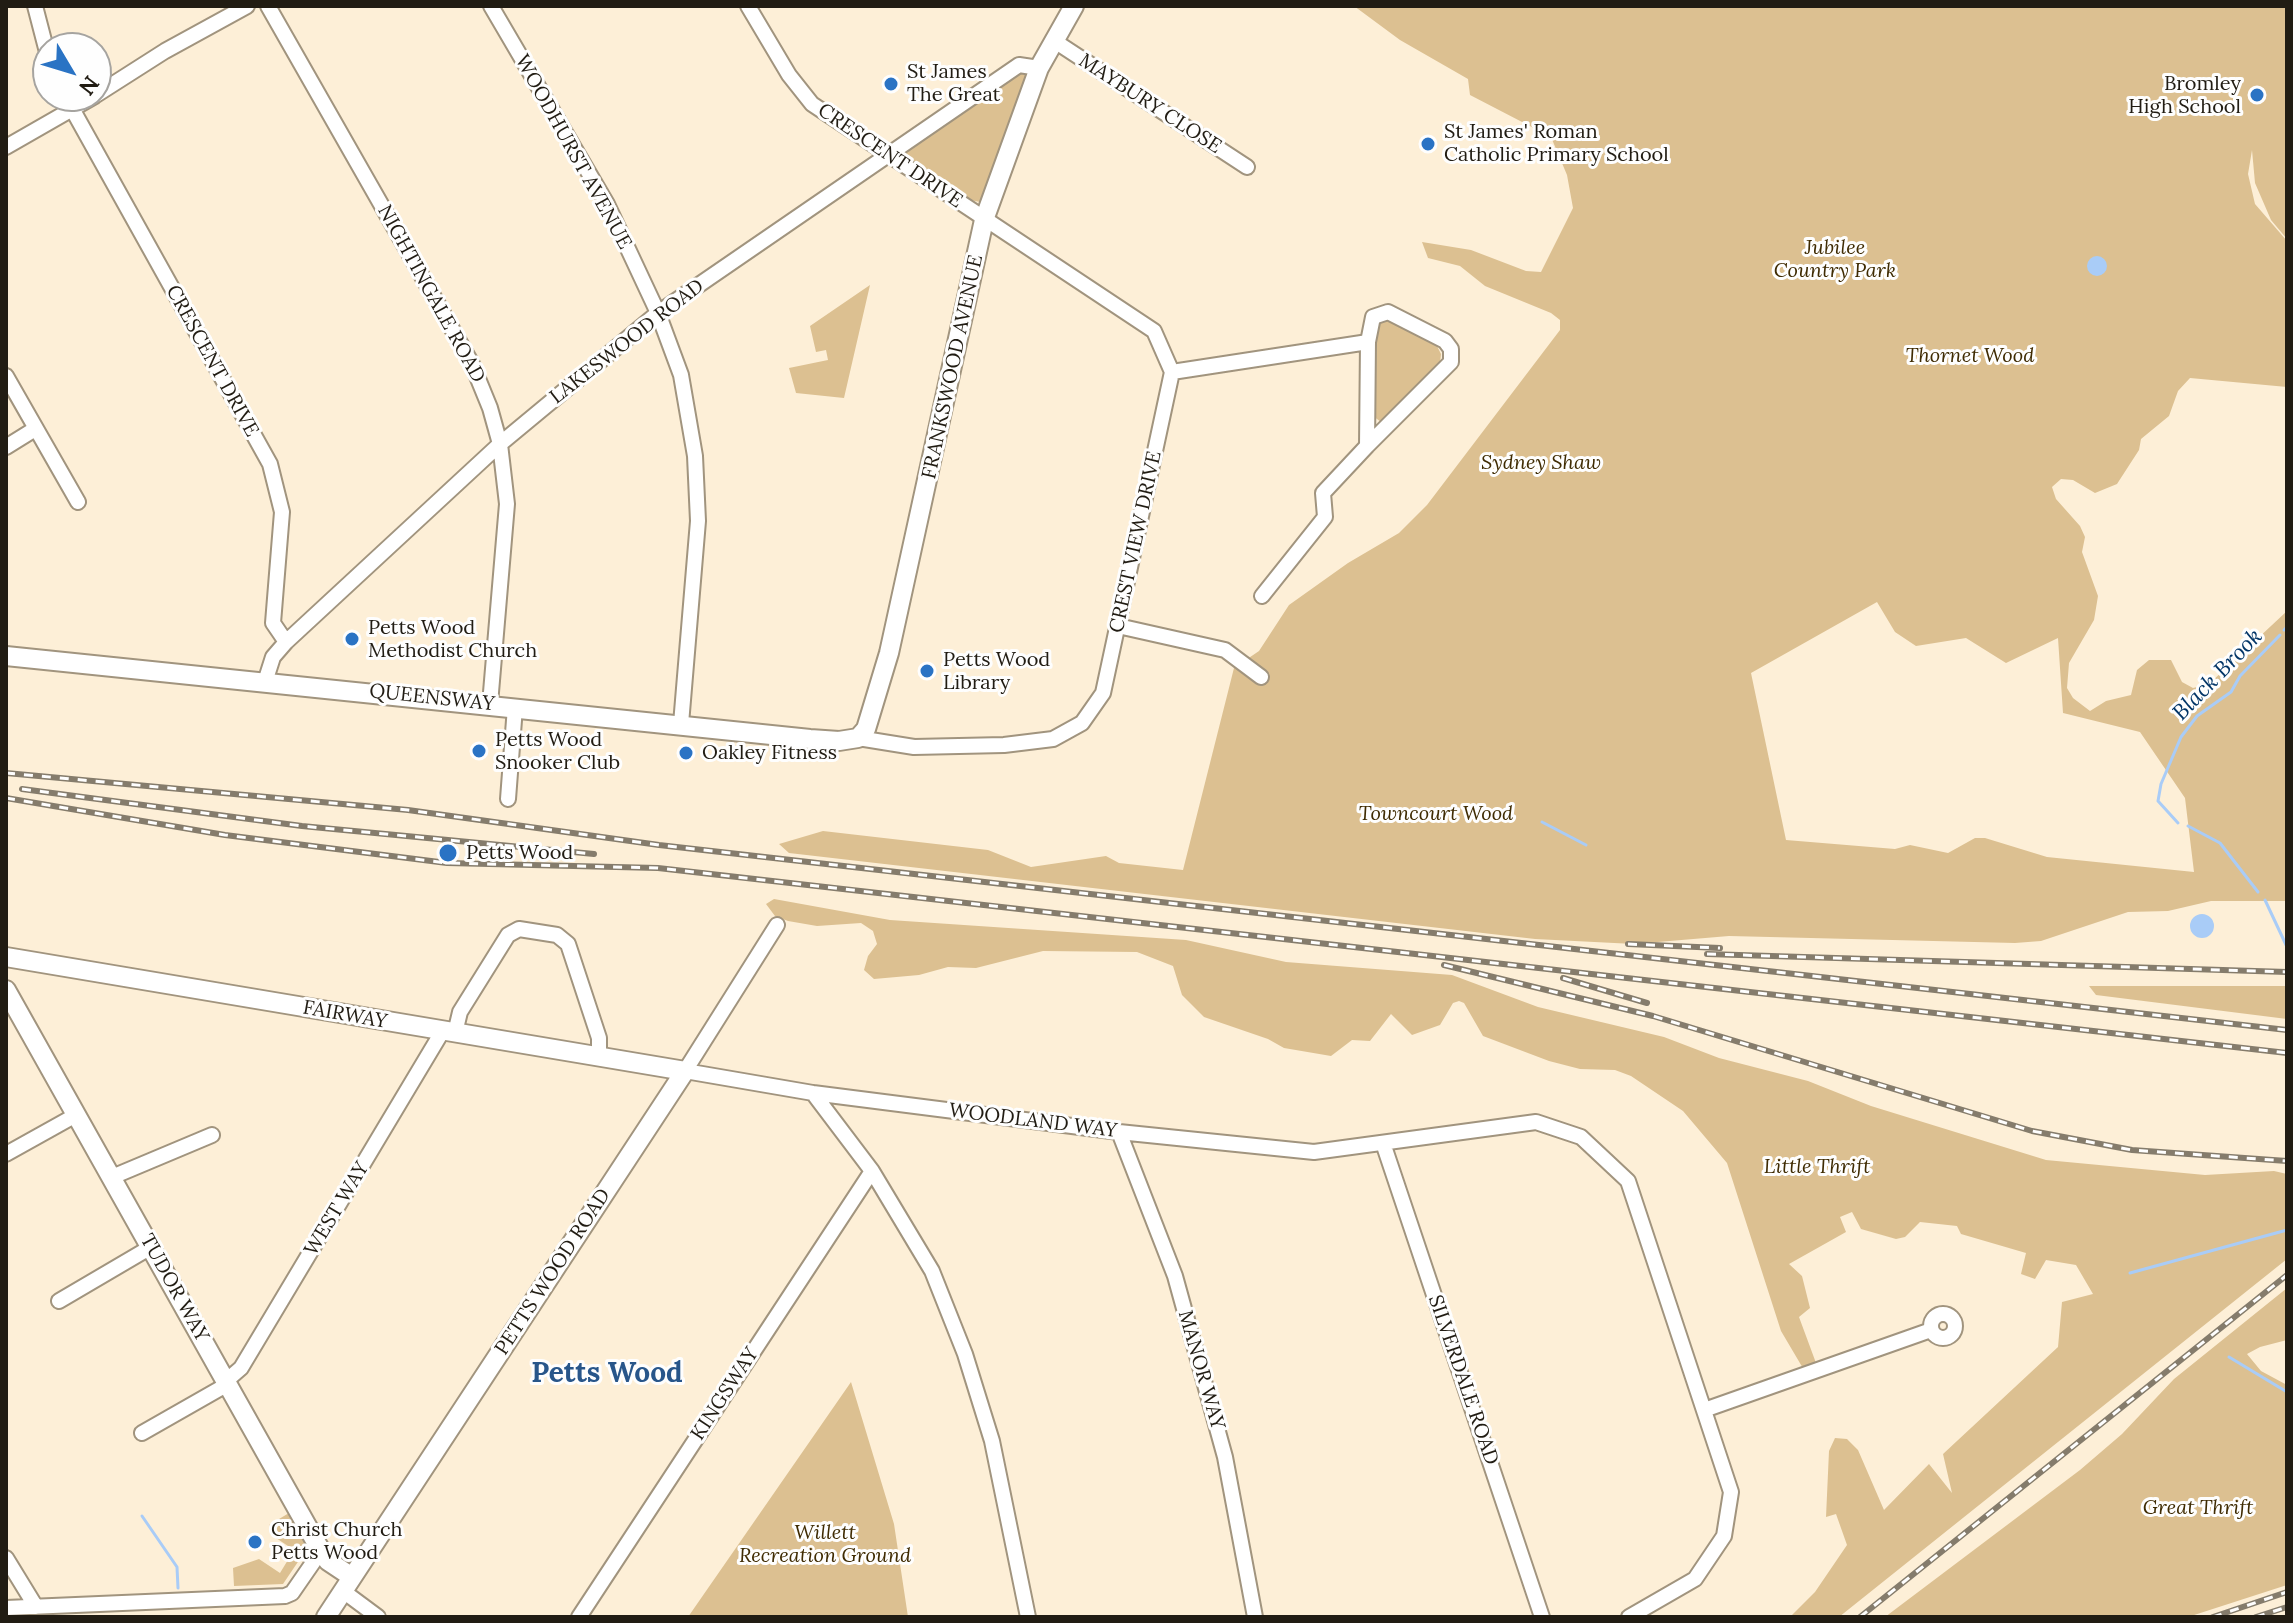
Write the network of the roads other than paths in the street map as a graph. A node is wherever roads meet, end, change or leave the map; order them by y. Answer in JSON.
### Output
{"nodes":[{"id":1,"x":35,"y":6,"type":"edge"},
{"id":2,"x":247,"y":6,"type":"edge"},
{"id":3,"x":268,"y":6,"type":"edge"},
{"id":4,"x":491,"y":6,"type":"edge"},
{"id":5,"x":748,"y":6,"type":"edge"},
{"id":6,"x":1074,"y":6,"type":"edge"},
{"id":7,"x":42,"y":32,"type":"edge"},
{"id":8,"x":1053,"y":40,"type":"junction"},
{"id":9,"x":1039,"y":68,"type":"junction"},
{"id":10,"x":112,"y":86,"type":"edge"},
{"id":11,"x":70,"y":112,"type":"edge"},
{"id":12,"x":73,"y":112,"type":"edge"},
{"id":13,"x":6,"y":147,"type":"edge"},
{"id":14,"x":888,"y":154,"type":"junction"},
{"id":15,"x":1247,"y":167,"type":"dead end"},
{"id":16,"x":984,"y":220,"type":"junction"},
{"id":17,"x":658,"y":313,"type":"junction"},
{"id":18,"x":1368,"y":342,"type":"junction"},
{"id":19,"x":1172,"y":372,"type":"junction"},
{"id":20,"x":6,"y":376,"type":"edge"},
{"id":21,"x":35,"y":429,"type":"junction"},
{"id":22,"x":500,"y":444,"type":"junction"},
{"id":23,"x":1367,"y":446,"type":"junction"},
{"id":24,"x":6,"y":447,"type":"edge"},
{"id":25,"x":78,"y":502,"type":"dead end"},
{"id":26,"x":1262,"y":596,"type":"dead end"},
{"id":27,"x":1118,"y":626,"type":"junction"},
{"id":28,"x":286,"y":642,"type":"junction"},
{"id":29,"x":6,"y":656,"type":"edge"},
{"id":30,"x":1261,"y":677,"type":"dead end"},
{"id":31,"x":265,"y":682,"type":"junction"},
{"id":32,"x":490,"y":704,"type":"junction"},
{"id":33,"x":515,"y":707,"type":"junction"},
{"id":34,"x":681,"y":724,"type":"junction"},
{"id":35,"x":858,"y":738,"type":"junction"},
{"id":36,"x":508,"y":799,"type":"dead end"},
{"id":37,"x":777,"y":925,"type":"dead end"},
{"id":38,"x":6,"y":957,"type":"edge"},
{"id":39,"x":6,"y":990,"type":"edge"},
{"id":40,"x":448,"y":1032,"type":"junction"},
{"id":41,"x":599,"y":1055,"type":"junction"},
{"id":42,"x":685,"y":1071,"type":"junction"},
{"id":43,"x":813,"y":1093,"type":"junction"},
{"id":44,"x":76,"y":1115,"type":"junction"},
{"id":45,"x":1119,"y":1132,"type":"junction"},
{"id":46,"x":212,"y":1135,"type":"dead end"},
{"id":47,"x":1383,"y":1143,"type":"junction"},
{"id":48,"x":6,"y":1154,"type":"edge"},
{"id":49,"x":872,"y":1171,"type":"junction"},
{"id":50,"x":112,"y":1177,"type":"junction"},
{"id":51,"x":151,"y":1247,"type":"junction"},
{"id":52,"x":59,"y":1301,"type":"dead end"},
{"id":53,"x":1931,"y":1330,"type":"dead end"},
{"id":54,"x":227,"y":1383,"type":"junction"},
{"id":55,"x":1707,"y":1409,"type":"junction"},
{"id":56,"x":142,"y":1433,"type":"dead end"},
{"id":57,"x":321,"y":1551,"type":"junction"},
{"id":58,"x":6,"y":1558,"type":"edge"},
{"id":59,"x":347,"y":1584,"type":"junction"},
{"id":60,"x":36,"y":1607,"type":"junction"},
{"id":61,"x":6,"y":1608,"type":"edge"},
{"id":62,"x":114,"y":1611,"type":"edge"},
{"id":63,"x":326,"y":1617,"type":"edge"},
{"id":64,"x":378,"y":1617,"type":"edge"},
{"id":65,"x":579,"y":1617,"type":"edge"},
{"id":66,"x":1028,"y":1617,"type":"edge"},
{"id":67,"x":1255,"y":1617,"type":"edge"},
{"id":68,"x":1542,"y":1617,"type":"edge"},
{"id":69,"x":1629,"y":1617,"type":"edge"}],
"edges":[{"from":1,"to":7,"type":"street"},
{"from":2,"to":10,"type":"street"},
{"from":3,"to":22,"type":"street","name":"NIGHTINGALE ROAD"},
{"from":4,"to":17,"type":"street","name":"WOODHURST AVENUE"},
{"from":5,"to":14,"type":"street","name":"CRESCENT DRIVE"},
{"from":6,"to":8,"type":"street","name":"FRANKSWOOD AVENUE"},
{"from":8,"to":9,"type":"street","name":"FRANKSWOOD AVENUE"},
{"from":8,"to":15,"type":"street","name":"MAYBURY CLOSE"},
{"from":9,"to":14,"type":"street","name":"LAKESWOOD ROAD"},
{"from":9,"to":16,"type":"street","name":"FRANKSWOOD AVENUE"},
{"from":11,"to":13,"type":"street"},
{"from":12,"to":28,"type":"street","name":"CRESCENT DRIVE"},
{"from":14,"to":16,"type":"street","name":"CRESCENT DRIVE"},
{"from":14,"to":17,"type":"street","name":"LAKESWOOD ROAD"},
{"from":16,"to":19,"type":"street"},
{"from":16,"to":35,"type":"street","name":"FRANKSWOOD AVENUE"},
{"from":17,"to":22,"type":"street","name":"LAKESWOOD ROAD"},
{"from":17,"to":34,"type":"street","name":"WOODHURST AVENUE"},
{"from":18,"to":19,"type":"street"},
{"from":18,"to":23,"type":"street"},
{"from":18,"to":23,"type":"street"},
{"from":19,"to":27,"type":"street","name":"CREST VIEW DRIVE"},
{"from":20,"to":21,"type":"street"},
{"from":21,"to":24,"type":"street"},
{"from":21,"to":25,"type":"street"},
{"from":22,"to":28,"type":"street","name":"LAKESWOOD ROAD"},
{"from":22,"to":32,"type":"street","name":"NIGHTINGALE ROAD"},
{"from":23,"to":26,"type":"street"},
{"from":27,"to":30,"type":"street"},
{"from":27,"to":35,"type":"street","name":"CREST VIEW DRIVE"},
{"from":28,"to":31,"type":"street","name":"LAKESWOOD ROAD"},
{"from":29,"to":31,"type":"street","name":"QUEENSWAY"},
{"from":31,"to":32,"type":"street","name":"QUEENSWAY"},
{"from":32,"to":33,"type":"street","name":"QUEENSWAY"},
{"from":33,"to":34,"type":"street","name":"QUEENSWAY"},
{"from":33,"to":36,"type":"street"},
{"from":34,"to":35,"type":"street","name":"QUEENSWAY"},
{"from":37,"to":42,"type":"street","name":"PETTS WOOD ROAD"},
{"from":38,"to":40,"type":"street","name":"FAIRWAY"},
{"from":39,"to":44,"type":"street","name":"TUDOR WAY"},
{"from":40,"to":41,"type":"street","name":"FAIRWAY"},
{"from":40,"to":41,"type":"street","name":"WEST WAY"},
{"from":40,"to":54,"type":"street","name":"WEST WAY"},
{"from":41,"to":42,"type":"street","name":"FAIRWAY"},
{"from":42,"to":43,"type":"street","name":"WOODLAND WAY"},
{"from":42,"to":59,"type":"street","name":"PETTS WOOD ROAD"},
{"from":43,"to":45,"type":"street","name":"WOODLAND WAY"},
{"from":43,"to":49,"type":"street"},
{"from":44,"to":48,"type":"street"},
{"from":44,"to":50,"type":"street","name":"TUDOR WAY"},
{"from":45,"to":47,"type":"street","name":"WOODLAND WAY"},
{"from":45,"to":67,"type":"street","name":"MANOR WAY"},
{"from":46,"to":50,"type":"street"},
{"from":47,"to":55,"type":"street"},
{"from":47,"to":68,"type":"street","name":"SILVERDALE ROAD"},
{"from":49,"to":65,"type":"street","name":"KINGSWAY"},
{"from":49,"to":66,"type":"street"},
{"from":50,"to":51,"type":"street","name":"TUDOR WAY"},
{"from":51,"to":52,"type":"street"},
{"from":51,"to":54,"type":"street","name":"TUDOR WAY"},
{"from":53,"to":55,"type":"street"},
{"from":54,"to":56,"type":"street"},
{"from":54,"to":57,"type":"street","name":"TUDOR WAY"},
{"from":55,"to":69,"type":"street"},
{"from":57,"to":59,"type":"street","name":"TUDOR WAY"},
{"from":57,"to":62,"type":"street"},
{"from":58,"to":60,"type":"street"},
{"from":59,"to":63,"type":"street","name":"PETTS WOOD ROAD"},
{"from":59,"to":64,"type":"street"},
{"from":60,"to":61,"type":"street"},
{"from":60,"to":62,"type":"street"}]}
